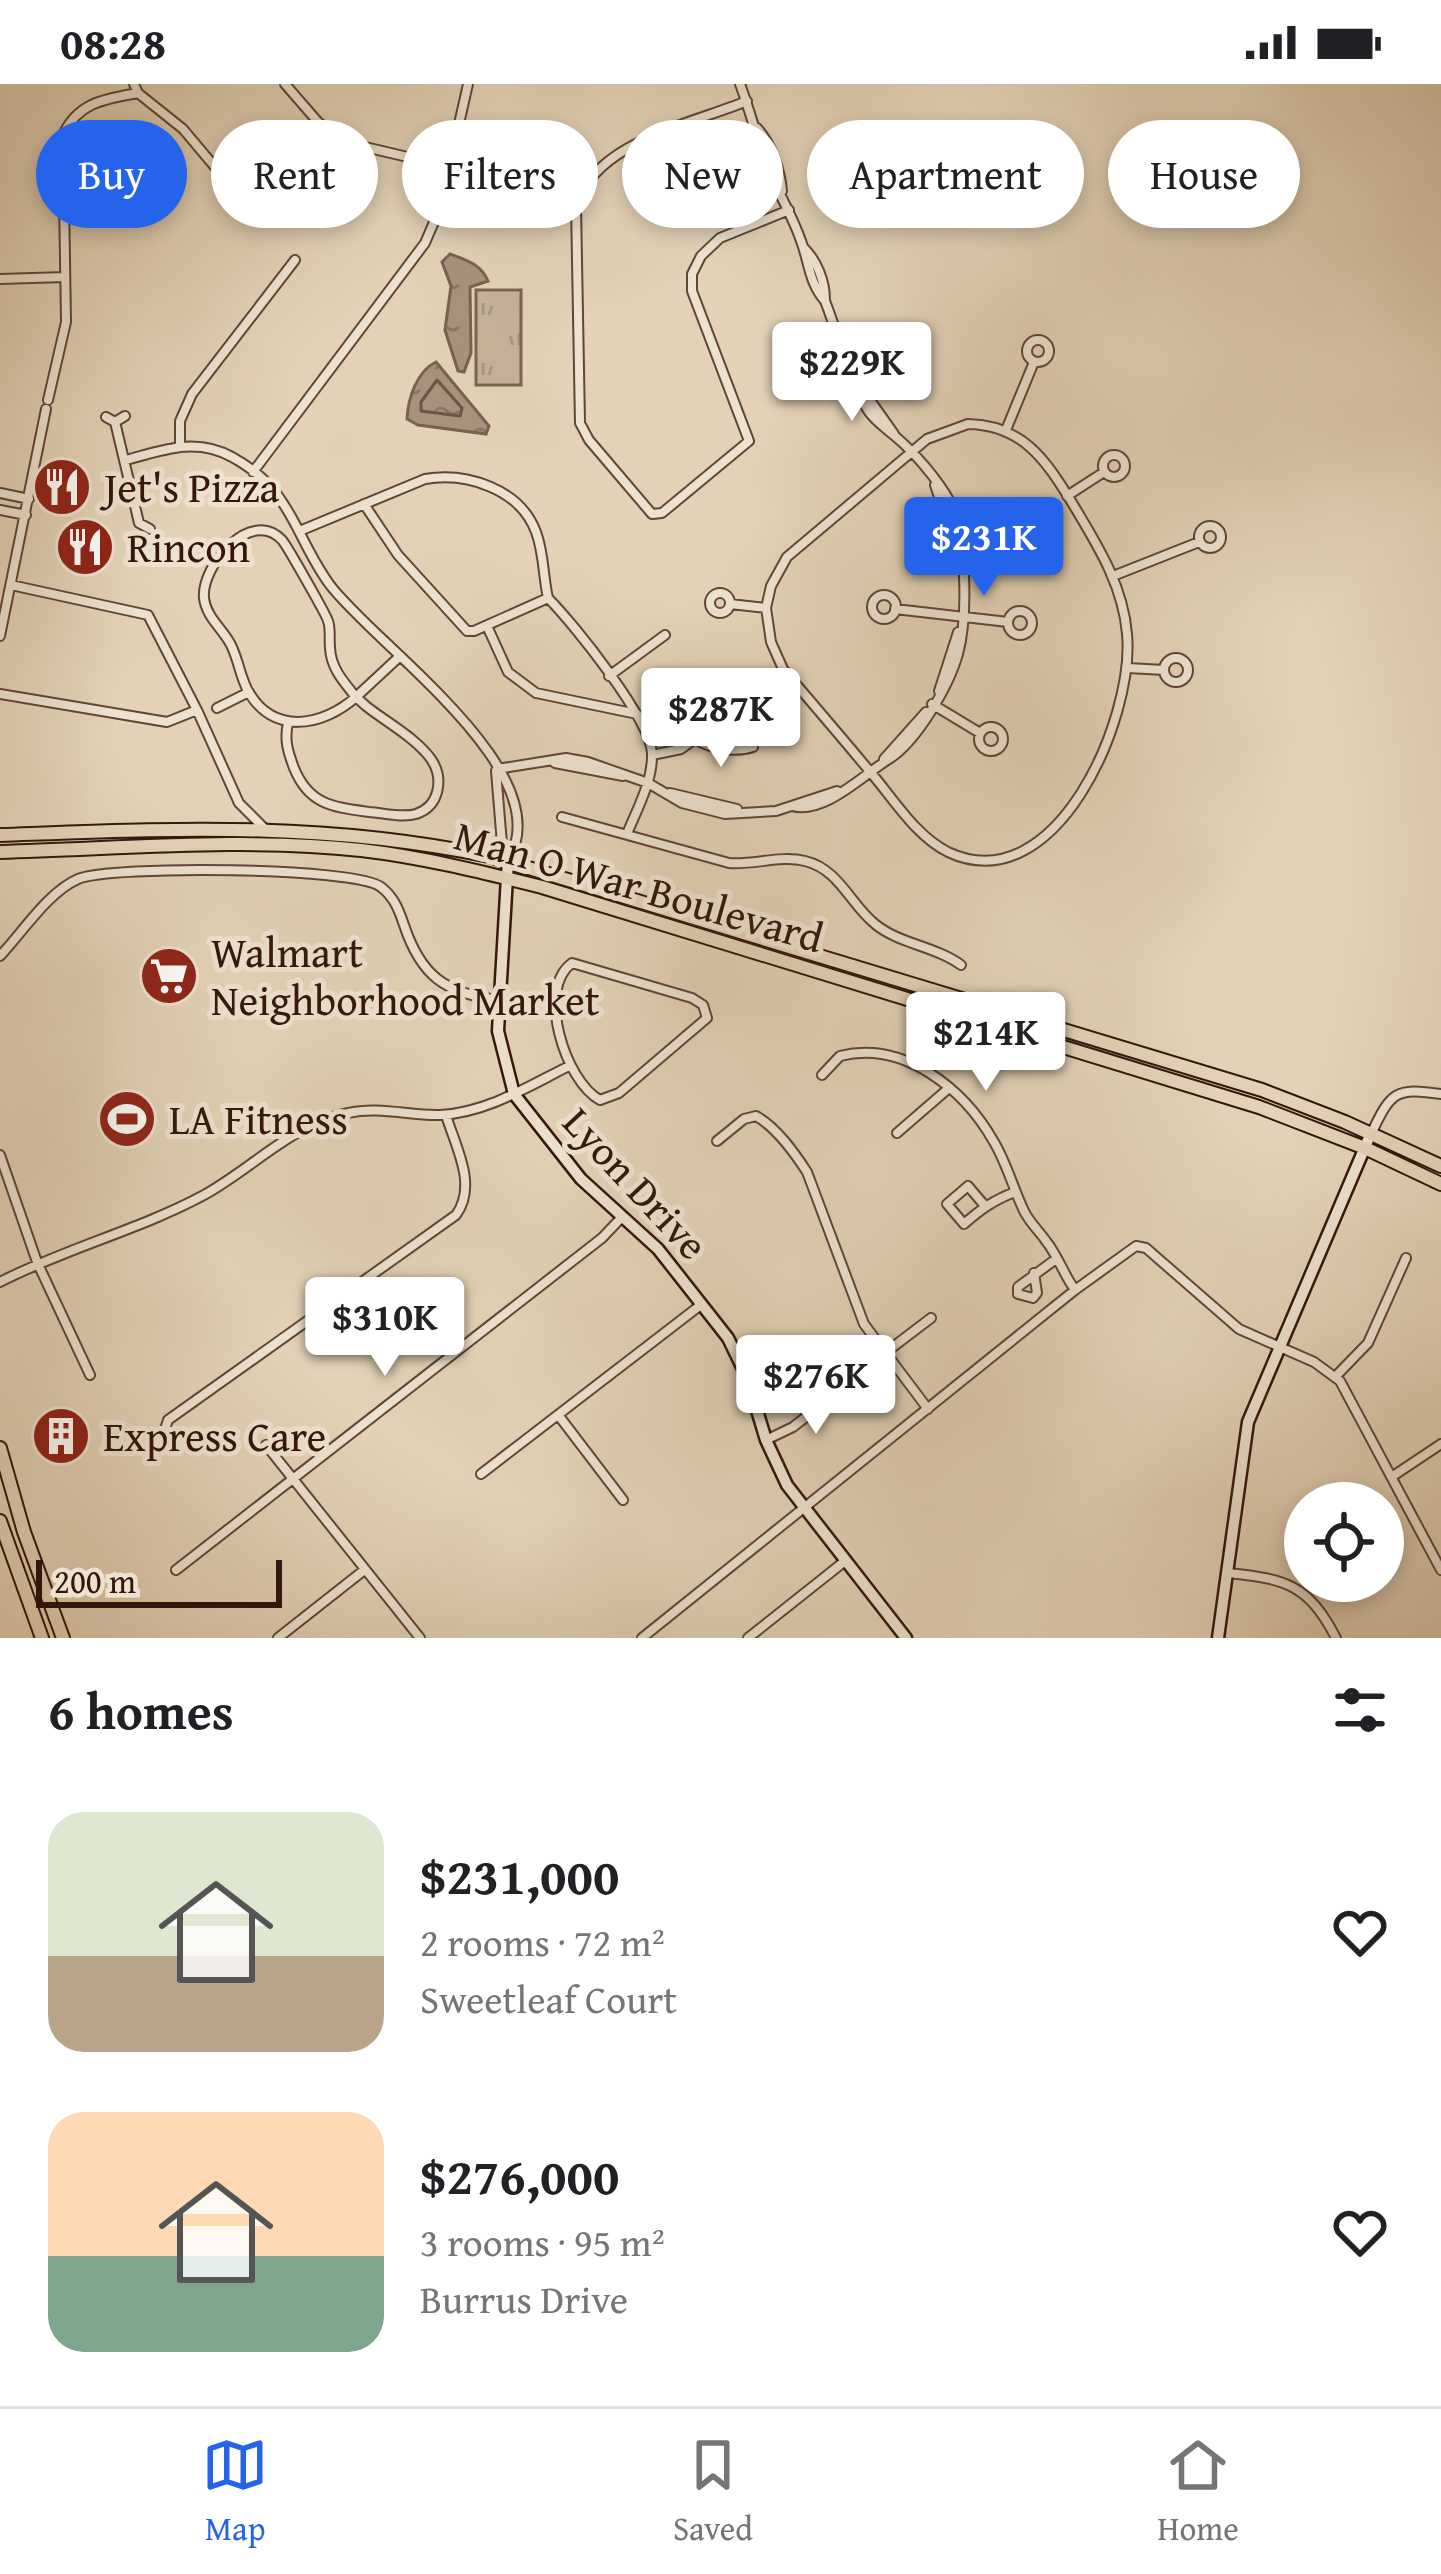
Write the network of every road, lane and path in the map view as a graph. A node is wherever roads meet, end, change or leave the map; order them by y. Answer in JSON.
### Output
{"nodes":[{"id":1,"x":286,"y":84,"type":"edge"},
{"id":2,"x":468,"y":84,"type":"edge"},
{"id":3,"x":740,"y":84,"type":"edge"},
{"id":4,"x":136,"y":88,"type":"edge"},
{"id":5,"x":747,"y":101,"type":"junction"},
{"id":6,"x":460,"y":120,"type":"edge"},
{"id":7,"x":402,"y":156,"type":"edge"},
{"id":8,"x":211,"y":163,"type":"edge"},
{"id":9,"x":789,"y":210,"type":"junction"},
{"id":10,"x":431,"y":228,"type":"edge"},
{"id":11,"x":295,"y":260,"type":"dead end"},
{"id":12,"x":65,"y":277,"type":"junction"},
{"id":13,"x":0,"y":279,"type":"edge"},
{"id":14,"x":1034,"y":362,"type":"dead end"},
{"id":15,"x":115,"y":418,"type":"dead end"},
{"id":16,"x":1006,"y":430,"type":"junction"},
{"id":17,"x":180,"y":446,"type":"junction"},
{"id":18,"x":911,"y":452,"type":"junction"},
{"id":19,"x":126,"y":460,"type":"junction"},
{"id":20,"x":254,"y":472,"type":"junction"},
{"id":21,"x":1104,"y":472,"type":"dead end"},
{"id":22,"x":0,"y":493,"type":"edge"},
{"id":23,"x":1067,"y":496,"type":"junction"},
{"id":24,"x":28,"y":499,"type":"junction"},
{"id":25,"x":364,"y":504,"type":"junction"},
{"id":26,"x":0,"y":510,"type":"edge"},
{"id":27,"x":26,"y":515,"type":"junction"},
{"id":28,"x":139,"y":523,"type":"junction"},
{"id":29,"x":150,"y":529,"type":"dead end"},
{"id":30,"x":302,"y":530,"type":"junction"},
{"id":31,"x":130,"y":531,"type":"dead end"},
{"id":32,"x":1199,"y":542,"type":"dead end"},
{"id":33,"x":1113,"y":576,"type":"junction"},
{"id":34,"x":11,"y":585,"type":"junction"},
{"id":35,"x":548,"y":598,"type":"junction"},
{"id":36,"x":730,"y":604,"type":"dead end"},
{"id":37,"x":766,"y":608,"type":"junction"},
{"id":38,"x":895,"y":609,"type":"dead end"},
{"id":39,"x":961,"y":617,"type":"junction"},
{"id":40,"x":1008,"y":622,"type":"dead end"},
{"id":41,"x":487,"y":626,"type":"junction"},
{"id":42,"x":665,"y":635,"type":"dead end"},
{"id":43,"x":0,"y":636,"type":"edge"},
{"id":44,"x":399,"y":657,"type":"junction"},
{"id":45,"x":1128,"y":668,"type":"junction"},
{"id":46,"x":1164,"y":670,"type":"dead end"},
{"id":47,"x":609,"y":676,"type":"junction"},
{"id":48,"x":249,"y":692,"type":"junction"},
{"id":49,"x":0,"y":694,"type":"edge"},
{"id":50,"x":356,"y":697,"type":"junction"},
{"id":51,"x":217,"y":708,"type":"dead end"},
{"id":52,"x":930,"y":708,"type":"junction"},
{"id":53,"x":197,"y":710,"type":"junction"},
{"id":54,"x":638,"y":714,"type":"junction"},
{"id":55,"x":722,"y":719,"type":"dead end"},
{"id":56,"x":288,"y":723,"type":"junction"},
{"id":57,"x":980,"y":733,"type":"dead end"},
{"id":58,"x":695,"y":739,"type":"junction"},
{"id":59,"x":753,"y":747,"type":"dead end"},
{"id":60,"x":652,"y":755,"type":"junction"},
{"id":61,"x":496,"y":770,"type":"junction"},
{"id":62,"x":870,"y":772,"type":"junction"},
{"id":63,"x":647,"y":783,"type":"junction"},
{"id":64,"x":239,"y":803,"type":"junction"},
{"id":65,"x":562,"y":817,"type":"dead end"},
{"id":66,"x":233,"y":827,"type":"junction"},
{"id":67,"x":265,"y":828,"type":"junction"},
{"id":68,"x":627,"y":834,"type":"junction"},
{"id":69,"x":0,"y":835,"type":"edge"},
{"id":70,"x":0,"y":852,"type":"edge"},
{"id":71,"x":508,"y":860,"type":"junction"},
{"id":72,"x":506,"y":878,"type":"junction"},
{"id":73,"x":0,"y":956,"type":"edge"},
{"id":74,"x":961,"y":965,"type":"dead end"},
{"id":75,"x":497,"y":1000,"type":"junction"},
{"id":76,"x":569,"y":1066,"type":"junction"},
{"id":77,"x":822,"y":1075,"type":"dead end"},
{"id":78,"x":949,"y":1088,"type":"junction"},
{"id":79,"x":514,"y":1094,"type":"junction"},
{"id":80,"x":1441,"y":1094,"type":"edge"},
{"id":81,"x":446,"y":1115,"type":"junction"},
{"id":82,"x":897,"y":1132,"type":"dead end"},
{"id":83,"x":1371,"y":1134,"type":"junction"},
{"id":84,"x":717,"y":1141,"type":"dead end"},
{"id":85,"x":1365,"y":1148,"type":"junction"},
{"id":86,"x":0,"y":1154,"type":"edge"},
{"id":87,"x":1441,"y":1166,"type":"edge"},
{"id":88,"x":1441,"y":1184,"type":"edge"},
{"id":89,"x":1015,"y":1192,"type":"junction"},
{"id":90,"x":985,"y":1206,"type":"junction"},
{"id":91,"x":622,"y":1216,"type":"junction"},
{"id":92,"x":1406,"y":1258,"type":"dead end"},
{"id":93,"x":1056,"y":1259,"type":"junction"},
{"id":94,"x":38,"y":1262,"type":"junction"},
{"id":95,"x":1034,"y":1273,"type":"dead end"},
{"id":96,"x":0,"y":1282,"type":"edge"},
{"id":97,"x":1075,"y":1290,"type":"junction"},
{"id":98,"x":703,"y":1304,"type":"junction"},
{"id":99,"x":931,"y":1318,"type":"dead end"},
{"id":100,"x":1279,"y":1347,"type":"junction"},
{"id":101,"x":885,"y":1353,"type":"junction"},
{"id":102,"x":90,"y":1375,"type":"dead end"},
{"id":103,"x":1335,"y":1377,"type":"junction"},
{"id":104,"x":839,"y":1391,"type":"dead end"},
{"id":105,"x":928,"y":1409,"type":"junction"},
{"id":106,"x":559,"y":1415,"type":"junction"},
{"id":107,"x":163,"y":1439,"type":"dead end"},
{"id":108,"x":766,"y":1440,"type":"junction"},
{"id":109,"x":1441,"y":1444,"type":"edge"},
{"id":110,"x":266,"y":1445,"type":"dead end"},
{"id":111,"x":0,"y":1448,"type":"edge"},
{"id":112,"x":481,"y":1474,"type":"dead end"},
{"id":113,"x":1393,"y":1476,"type":"junction"},
{"id":114,"x":292,"y":1478,"type":"junction"},
{"id":115,"x":623,"y":1500,"type":"dead end"},
{"id":116,"x":803,"y":1508,"type":"junction"},
{"id":117,"x":0,"y":1521,"type":"edge"},
{"id":118,"x":845,"y":1561,"type":"junction"},
{"id":119,"x":176,"y":1570,"type":"dead end"},
{"id":120,"x":1441,"y":1570,"type":"edge"},
{"id":121,"x":363,"y":1571,"type":"junction"},
{"id":122,"x":1226,"y":1573,"type":"junction"},
{"id":123,"x":42,"y":1638,"type":"edge"},
{"id":124,"x":63,"y":1638,"type":"edge"},
{"id":125,"x":278,"y":1638,"type":"edge"},
{"id":126,"x":421,"y":1638,"type":"edge"},
{"id":127,"x":642,"y":1638,"type":"edge"},
{"id":128,"x":748,"y":1638,"type":"edge"},
{"id":129,"x":906,"y":1638,"type":"edge"},
{"id":130,"x":1218,"y":1638,"type":"edge"},
{"id":131,"x":1336,"y":1638,"type":"edge"}],
"edges":[{"from":1,"to":7,"type":"street"},
{"from":2,"to":6,"type":"street"},
{"from":3,"to":5,"type":"street"},
{"from":4,"to":8,"type":"street"},
{"from":4,"to":12,"type":"street"},
{"from":5,"to":9,"type":"street"},
{"from":5,"to":9,"type":"street"},
{"from":9,"to":18,"type":"street"},
{"from":10,"to":20,"type":"street"},
{"from":11,"to":17,"type":"street"},
{"from":12,"to":13,"type":"street"},
{"from":12,"to":24,"type":"street"},
{"from":14,"to":16,"type":"street"},
{"from":15,"to":19,"type":"street"},
{"from":16,"to":18,"type":"street"},
{"from":16,"to":23,"type":"street"},
{"from":17,"to":19,"type":"street","name":"Lyon Drive"},
{"from":17,"to":20,"type":"street","name":"Lyon Drive"},
{"from":18,"to":37,"type":"street"},
{"from":18,"to":39,"type":"street"},
{"from":19,"to":28,"type":"street"},
{"from":20,"to":30,"type":"street","name":"Lyon Drive"},
{"from":21,"to":23,"type":"street"},
{"from":22,"to":24,"type":"street"},
{"from":23,"to":33,"type":"street"},
{"from":24,"to":27,"type":"street"},
{"from":25,"to":30,"type":"street"},
{"from":25,"to":35,"type":"street"},
{"from":25,"to":41,"type":"street"},
{"from":26,"to":27,"type":"street"},
{"from":27,"to":34,"type":"street"},
{"from":28,"to":29,"type":"street"},
{"from":28,"to":31,"type":"street"},
{"from":30,"to":44,"type":"street","name":"Lyon Drive"},
{"from":32,"to":33,"type":"street"},
{"from":33,"to":45,"type":"street"},
{"from":34,"to":43,"type":"street"},
{"from":34,"to":53,"type":"street"},
{"from":35,"to":41,"type":"street"},
{"from":35,"to":47,"type":"street"},
{"from":36,"to":37,"type":"street"},
{"from":37,"to":62,"type":"street"},
{"from":38,"to":39,"type":"street"},
{"from":39,"to":40,"type":"street"},
{"from":39,"to":52,"type":"street"},
{"from":41,"to":54,"type":"street"},
{"from":42,"to":47,"type":"street"},
{"from":44,"to":50,"type":"street"},
{"from":44,"to":61,"type":"street","name":"Lyon Drive"},
{"from":45,"to":46,"type":"street"},
{"from":45,"to":62,"type":"street"},
{"from":47,"to":54,"type":"street"},
{"from":48,"to":50,"type":"street"},
{"from":48,"to":51,"type":"street"},
{"from":48,"to":56,"type":"street"},
{"from":49,"to":53,"type":"street"},
{"from":50,"to":56,"type":"street"},
{"from":50,"to":56,"type":"street"},
{"from":52,"to":57,"type":"street"},
{"from":52,"to":62,"type":"street"},
{"from":53,"to":64,"type":"street"},
{"from":54,"to":60,"type":"street"},
{"from":55,"to":58,"type":"street"},
{"from":58,"to":59,"type":"street"},
{"from":58,"to":60,"type":"street"},
{"from":60,"to":63,"type":"street"},
{"from":61,"to":63,"type":"street"},
{"from":61,"to":71,"type":"street","name":"Lyon Drive"},
{"from":61,"to":71,"type":"street","name":"Lyon Drive"},
{"from":62,"to":63,"type":"street"},
{"from":63,"to":68,"type":"street"},
{"from":64,"to":66,"type":"street"},
{"from":64,"to":67,"type":"street"},
{"from":65,"to":68,"type":"street"},
{"from":66,"to":67,"type":"main road","name":"Man O War Boulevard"},
{"from":66,"to":69,"type":"main road","name":"Man O War Boulevard"},
{"from":67,"to":71,"type":"main road","name":"Man O War Boulevard"},
{"from":68,"to":74,"type":"street"},
{"from":70,"to":72,"type":"main road","name":"Man O War Boulevard"},
{"from":71,"to":72,"type":"street","name":"Lyon Drive"},
{"from":71,"to":83,"type":"main road","name":"Man O War Boulevard"},
{"from":72,"to":75,"type":"street","name":"Lyon Drive"},
{"from":72,"to":85,"type":"main road","name":"Man O War Boulevard"},
{"from":73,"to":75,"type":"street"},
{"from":75,"to":79,"type":"street","name":"Lyon Drive"},
{"from":76,"to":76,"type":"street"},
{"from":76,"to":79,"type":"street"},
{"from":77,"to":78,"type":"street"},
{"from":78,"to":82,"type":"street"},
{"from":78,"to":89,"type":"street"},
{"from":79,"to":81,"type":"street"},
{"from":79,"to":91,"type":"street","name":"Lyon Drive"},
{"from":80,"to":83,"type":"street"},
{"from":81,"to":94,"type":"street"},
{"from":81,"to":107,"type":"street"},
{"from":83,"to":85,"type":"street"},
{"from":83,"to":87,"type":"main road","name":"Man O War Boulevard"},
{"from":84,"to":101,"type":"street"},
{"from":85,"to":88,"type":"main road","name":"Man O War Boulevard"},
{"from":85,"to":100,"type":"street"},
{"from":86,"to":94,"type":"street"},
{"from":89,"to":90,"type":"street"},
{"from":89,"to":93,"type":"street"},
{"from":90,"to":90,"type":"street"},
{"from":91,"to":98,"type":"street","name":"Lyon Drive"},
{"from":91,"to":114,"type":"street"},
{"from":92,"to":103,"type":"street"},
{"from":93,"to":95,"type":"street"},
{"from":93,"to":97,"type":"street"},
{"from":94,"to":96,"type":"street"},
{"from":94,"to":102,"type":"street"},
{"from":97,"to":100,"type":"street"},
{"from":97,"to":105,"type":"street"},
{"from":98,"to":106,"type":"street"},
{"from":98,"to":108,"type":"street","name":"Lyon Drive"},
{"from":99,"to":101,"type":"street"},
{"from":100,"to":103,"type":"street"},
{"from":100,"to":122,"type":"street"},
{"from":101,"to":105,"type":"street"},
{"from":103,"to":113,"type":"street"},
{"from":104,"to":108,"type":"street"},
{"from":105,"to":116,"type":"street"},
{"from":106,"to":112,"type":"street"},
{"from":106,"to":115,"type":"street"},
{"from":108,"to":116,"type":"street","name":"Lyon Drive"},
{"from":109,"to":113,"type":"street"},
{"from":110,"to":114,"type":"street"},
{"from":111,"to":124,"type":"main road"},
{"from":113,"to":120,"type":"street"},
{"from":114,"to":119,"type":"street"},
{"from":114,"to":121,"type":"street"},
{"from":116,"to":118,"type":"street","name":"Lyon Drive"},
{"from":116,"to":127,"type":"street"},
{"from":117,"to":123,"type":"main road"},
{"from":118,"to":128,"type":"street"},
{"from":118,"to":129,"type":"street","name":"Lyon Drive"},
{"from":121,"to":125,"type":"street"},
{"from":121,"to":126,"type":"street"},
{"from":122,"to":130,"type":"street"},
{"from":122,"to":131,"type":"street"}]}
